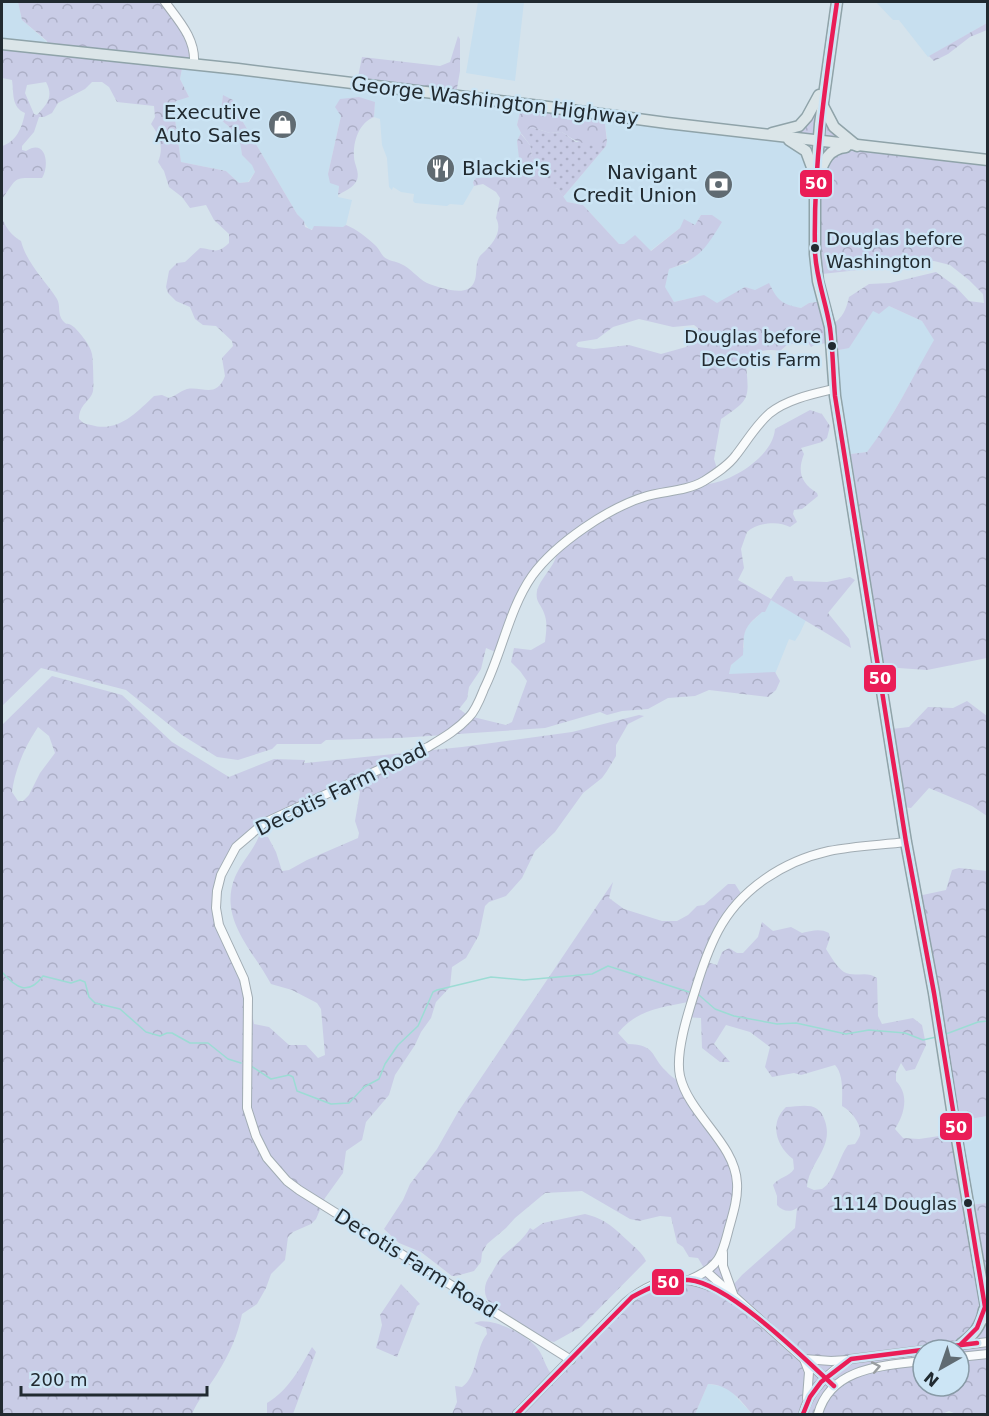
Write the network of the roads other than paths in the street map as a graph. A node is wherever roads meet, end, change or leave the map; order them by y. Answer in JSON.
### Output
{"nodes":[{"id":1,"x":165,"y":2,"type":"edge"},
{"id":2,"x":837,"y":2,"type":"edge"},
{"id":3,"x":2,"y":44,"type":"edge"},
{"id":4,"x":194,"y":64,"type":"junction"},
{"id":5,"x":825,"y":80,"type":"junction"},
{"id":6,"x":822,"y":104,"type":"junction"},
{"id":7,"x":770,"y":135,"type":"junction"},
{"id":8,"x":818,"y":141,"type":"junction"},
{"id":9,"x":857,"y":146,"type":"junction"},
{"id":10,"x":987,"y":160,"type":"edge"},
{"id":11,"x":815,"y":185,"type":"junction"},
{"id":12,"x":834,"y":389,"type":"junction"},
{"id":13,"x":906,"y":842,"type":"junction"},
{"id":14,"x":723,"y":1253,"type":"junction"},
{"id":15,"x":707,"y":1272,"type":"junction"},
{"id":16,"x":691,"y":1280,"type":"junction"},
{"id":17,"x":734,"y":1298,"type":"junction"},
{"id":18,"x":987,"y":1312,"type":"edge"},
{"id":19,"x":969,"y":1338,"type":"edge"},
{"id":20,"x":987,"y":1342,"type":"edge"},
{"id":21,"x":971,"y":1343,"type":"edge"},
{"id":22,"x":911,"y":1351,"type":"edge"},
{"id":23,"x":987,"y":1354,"type":"edge"},
{"id":24,"x":971,"y":1356,"type":"edge"},
{"id":25,"x":804,"y":1359,"type":"junction"},
{"id":26,"x":851,"y":1359,"type":"junction"},
{"id":27,"x":571,"y":1360,"type":"junction"},
{"id":28,"x":911,"y":1362,"type":"edge"},
{"id":29,"x":826,"y":1378,"type":"junction"},
{"id":30,"x":834,"y":1386,"type":"junction"},
{"id":31,"x":806,"y":1404,"type":"junction"},
{"id":32,"x":517,"y":1414,"type":"edge"},
{"id":33,"x":803,"y":1414,"type":"edge"},
{"id":34,"x":818,"y":1414,"type":"edge"}],
"edges":[{"from":1,"to":4,"type":"street"},
{"from":2,"to":5,"type":"main road"},
{"from":3,"to":4,"type":"main road","name":"George Washington Highway"},
{"from":4,"to":7,"type":"main road","name":"George Washington Highway"},
{"from":5,"to":6,"type":"main road"},
{"from":5,"to":7,"type":"main road"},
{"from":6,"to":8,"type":"main road"},
{"from":6,"to":9,"type":"main road"},
{"from":7,"to":8,"type":"main road","name":"George Washington Highway"},
{"from":7,"to":11,"type":"main road"},
{"from":8,"to":9,"type":"main road","name":"George Washington Highway"},
{"from":8,"to":11,"type":"main road"},
{"from":9,"to":10,"type":"main road","name":"George Washington Highway"},
{"from":9,"to":11,"type":"main road"},
{"from":11,"to":12,"type":"main road"},
{"from":12,"to":13,"type":"main road"},
{"from":12,"to":27,"type":"street","name":"Decotis Farm Road"},
{"from":13,"to":14,"type":"street"},
{"from":13,"to":18,"type":"main road"},
{"from":14,"to":15,"type":"street"},
{"from":14,"to":17,"type":"street"},
{"from":15,"to":16,"type":"street"},
{"from":15,"to":17,"type":"street"},
{"from":16,"to":17,"type":"street"},
{"from":16,"to":27,"type":"street"},
{"from":17,"to":25,"type":"street"},
{"from":18,"to":19,"type":"main road"},
{"from":20,"to":21,"type":"street"},
{"from":22,"to":26,"type":"street"},
{"from":23,"to":24,"type":"street"},
{"from":25,"to":26,"type":"street"},
{"from":25,"to":29,"type":"street"},
{"from":25,"to":31,"type":"street"},
{"from":26,"to":29,"type":"street"},
{"from":27,"to":32,"type":"street"},
{"from":30,"to":28,"type":"street","one_way":true},
{"from":29,"to":30,"type":"street"},
{"from":29,"to":31,"type":"street"},
{"from":30,"to":34,"type":"street"},
{"from":31,"to":33,"type":"street"}]}
